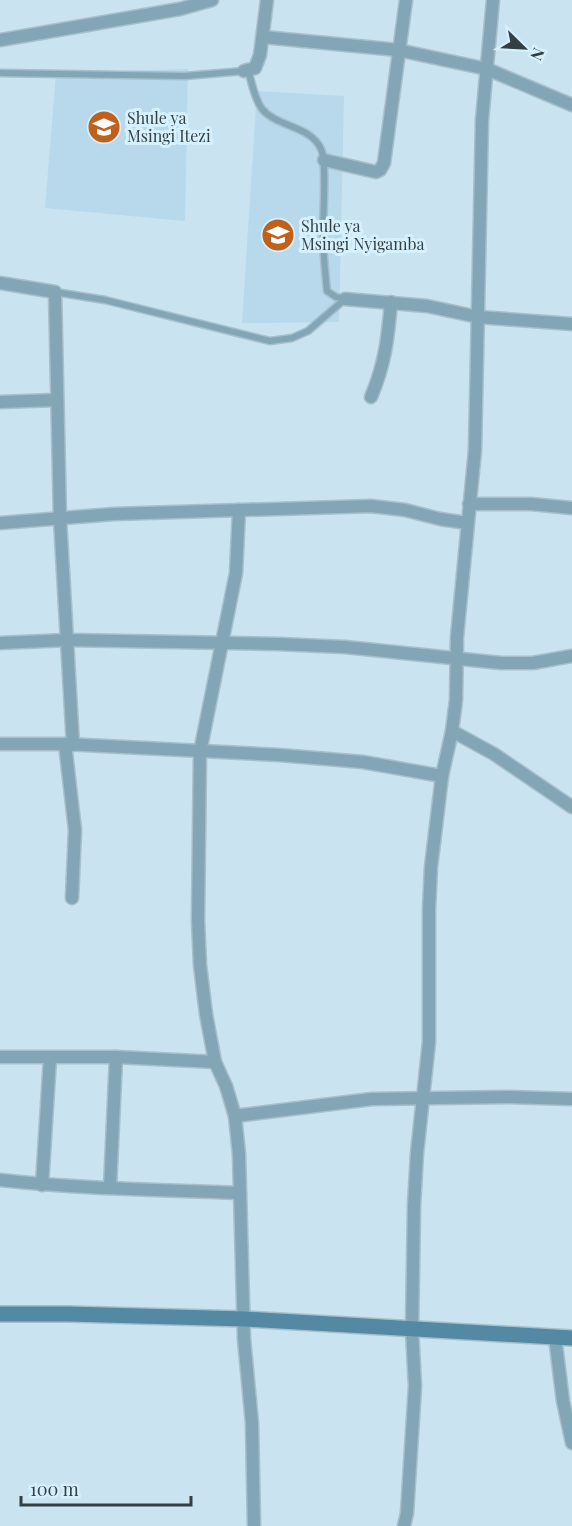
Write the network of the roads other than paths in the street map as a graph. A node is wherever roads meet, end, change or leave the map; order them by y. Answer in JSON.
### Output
{"nodes":[{"id":1,"x":212,"y":0,"type":"edge"},
{"id":2,"x":267,"y":0,"type":"edge"},
{"id":3,"x":406,"y":0,"type":"edge"},
{"id":4,"x":493,"y":0,"type":"edge"},
{"id":5,"x":263,"y":37,"type":"junction"},
{"id":6,"x":0,"y":40,"type":"edge"},
{"id":7,"x":398,"y":50,"type":"junction"},
{"id":8,"x":487,"y":69,"type":"junction"},
{"id":9,"x":246,"y":71,"type":"junction"},
{"id":10,"x":0,"y":73,"type":"edge"},
{"id":11,"x":572,"y":105,"type":"edge"},
{"id":12,"x":324,"y":160,"type":"junction"},
{"id":13,"x":0,"y":283,"type":"edge"},
{"id":14,"x":55,"y":292,"type":"junction"},
{"id":15,"x":345,"y":299,"type":"junction"},
{"id":16,"x":391,"y":302,"type":"junction"},
{"id":17,"x":478,"y":317,"type":"junction"},
{"id":18,"x":572,"y":324,"type":"edge"},
{"id":19,"x":371,"y":397,"type":"dead end"},
{"id":20,"x":56,"y":400,"type":"junction"},
{"id":21,"x":0,"y":402,"type":"edge"},
{"id":22,"x":469,"y":504,"type":"junction"},
{"id":23,"x":572,"y":508,"type":"edge"},
{"id":24,"x":239,"y":510,"type":"junction"},
{"id":25,"x":60,"y":519,"type":"junction"},
{"id":26,"x":0,"y":523,"type":"edge"},
{"id":27,"x":467,"y":523,"type":"junction"},
{"id":28,"x":68,"y":640,"type":"junction"},
{"id":29,"x":223,"y":642,"type":"junction"},
{"id":30,"x":0,"y":643,"type":"edge"},
{"id":31,"x":572,"y":656,"type":"edge"},
{"id":32,"x":456,"y":660,"type":"junction"},
{"id":33,"x":452,"y":731,"type":"junction"},
{"id":34,"x":0,"y":744,"type":"edge"},
{"id":35,"x":69,"y":744,"type":"junction"},
{"id":36,"x":200,"y":752,"type":"junction"},
{"id":37,"x":442,"y":776,"type":"junction"},
{"id":38,"x":572,"y":807,"type":"edge"},
{"id":39,"x":72,"y":898,"type":"dead end"},
{"id":40,"x":116,"y":1057,"type":"junction"},
{"id":41,"x":0,"y":1058,"type":"edge"},
{"id":42,"x":50,"y":1058,"type":"junction"},
{"id":43,"x":215,"y":1062,"type":"junction"},
{"id":44,"x":422,"y":1099,"type":"junction"},
{"id":45,"x":572,"y":1099,"type":"edge"},
{"id":46,"x":235,"y":1116,"type":"junction"},
{"id":47,"x":0,"y":1180,"type":"edge"},
{"id":48,"x":42,"y":1185,"type":"junction"},
{"id":49,"x":110,"y":1188,"type":"junction"},
{"id":50,"x":240,"y":1192,"type":"junction"},
{"id":51,"x":0,"y":1314,"type":"edge"},
{"id":52,"x":244,"y":1319,"type":"junction"},
{"id":53,"x":412,"y":1330,"type":"junction"},
{"id":54,"x":555,"y":1337,"type":"junction"},
{"id":55,"x":572,"y":1338,"type":"edge"},
{"id":56,"x":572,"y":1443,"type":"edge"},
{"id":57,"x":254,"y":1526,"type":"edge"},
{"id":58,"x":404,"y":1526,"type":"edge"}],
"edges":[{"from":1,"to":6,"type":"street"},
{"from":2,"to":5,"type":"street"},
{"from":3,"to":7,"type":"street"},
{"from":4,"to":8,"type":"street"},
{"from":5,"to":7,"type":"street"},
{"from":5,"to":9,"type":"street"},
{"from":7,"to":8,"type":"street"},
{"from":7,"to":12,"type":"street"},
{"from":8,"to":11,"type":"street"},
{"from":8,"to":17,"type":"street"},
{"from":9,"to":10,"type":"lane"},
{"from":9,"to":12,"type":"lane"},
{"from":12,"to":15,"type":"lane"},
{"from":13,"to":14,"type":"street"},
{"from":14,"to":15,"type":"lane"},
{"from":14,"to":20,"type":"street"},
{"from":15,"to":16,"type":"street"},
{"from":16,"to":17,"type":"street"},
{"from":16,"to":19,"type":"street"},
{"from":17,"to":18,"type":"street"},
{"from":17,"to":22,"type":"street"},
{"from":20,"to":21,"type":"street"},
{"from":20,"to":25,"type":"street"},
{"from":22,"to":23,"type":"street"},
{"from":22,"to":27,"type":"street"},
{"from":24,"to":25,"type":"street"},
{"from":24,"to":27,"type":"street"},
{"from":24,"to":29,"type":"street"},
{"from":25,"to":26,"type":"street"},
{"from":25,"to":28,"type":"street"},
{"from":27,"to":32,"type":"street"},
{"from":28,"to":29,"type":"street"},
{"from":28,"to":30,"type":"street"},
{"from":28,"to":35,"type":"street"},
{"from":29,"to":32,"type":"street"},
{"from":29,"to":36,"type":"street"},
{"from":31,"to":32,"type":"street"},
{"from":32,"to":33,"type":"street"},
{"from":33,"to":37,"type":"street"},
{"from":33,"to":38,"type":"street"},
{"from":34,"to":35,"type":"street"},
{"from":35,"to":36,"type":"street"},
{"from":35,"to":39,"type":"street"},
{"from":36,"to":37,"type":"street"},
{"from":36,"to":43,"type":"street"},
{"from":37,"to":44,"type":"street"},
{"from":40,"to":42,"type":"street"},
{"from":40,"to":43,"type":"street"},
{"from":40,"to":49,"type":"street"},
{"from":41,"to":42,"type":"street"},
{"from":42,"to":48,"type":"street"},
{"from":43,"to":46,"type":"street"},
{"from":44,"to":45,"type":"street"},
{"from":44,"to":46,"type":"street"},
{"from":44,"to":53,"type":"street"},
{"from":46,"to":50,"type":"street"},
{"from":47,"to":48,"type":"street"},
{"from":48,"to":49,"type":"street"},
{"from":49,"to":50,"type":"street"},
{"from":50,"to":52,"type":"street"},
{"from":51,"to":52,"type":"street"},
{"from":52,"to":53,"type":"street"},
{"from":52,"to":57,"type":"street"},
{"from":53,"to":54,"type":"street"},
{"from":53,"to":58,"type":"street"},
{"from":54,"to":55,"type":"street"},
{"from":54,"to":56,"type":"street"}]}
